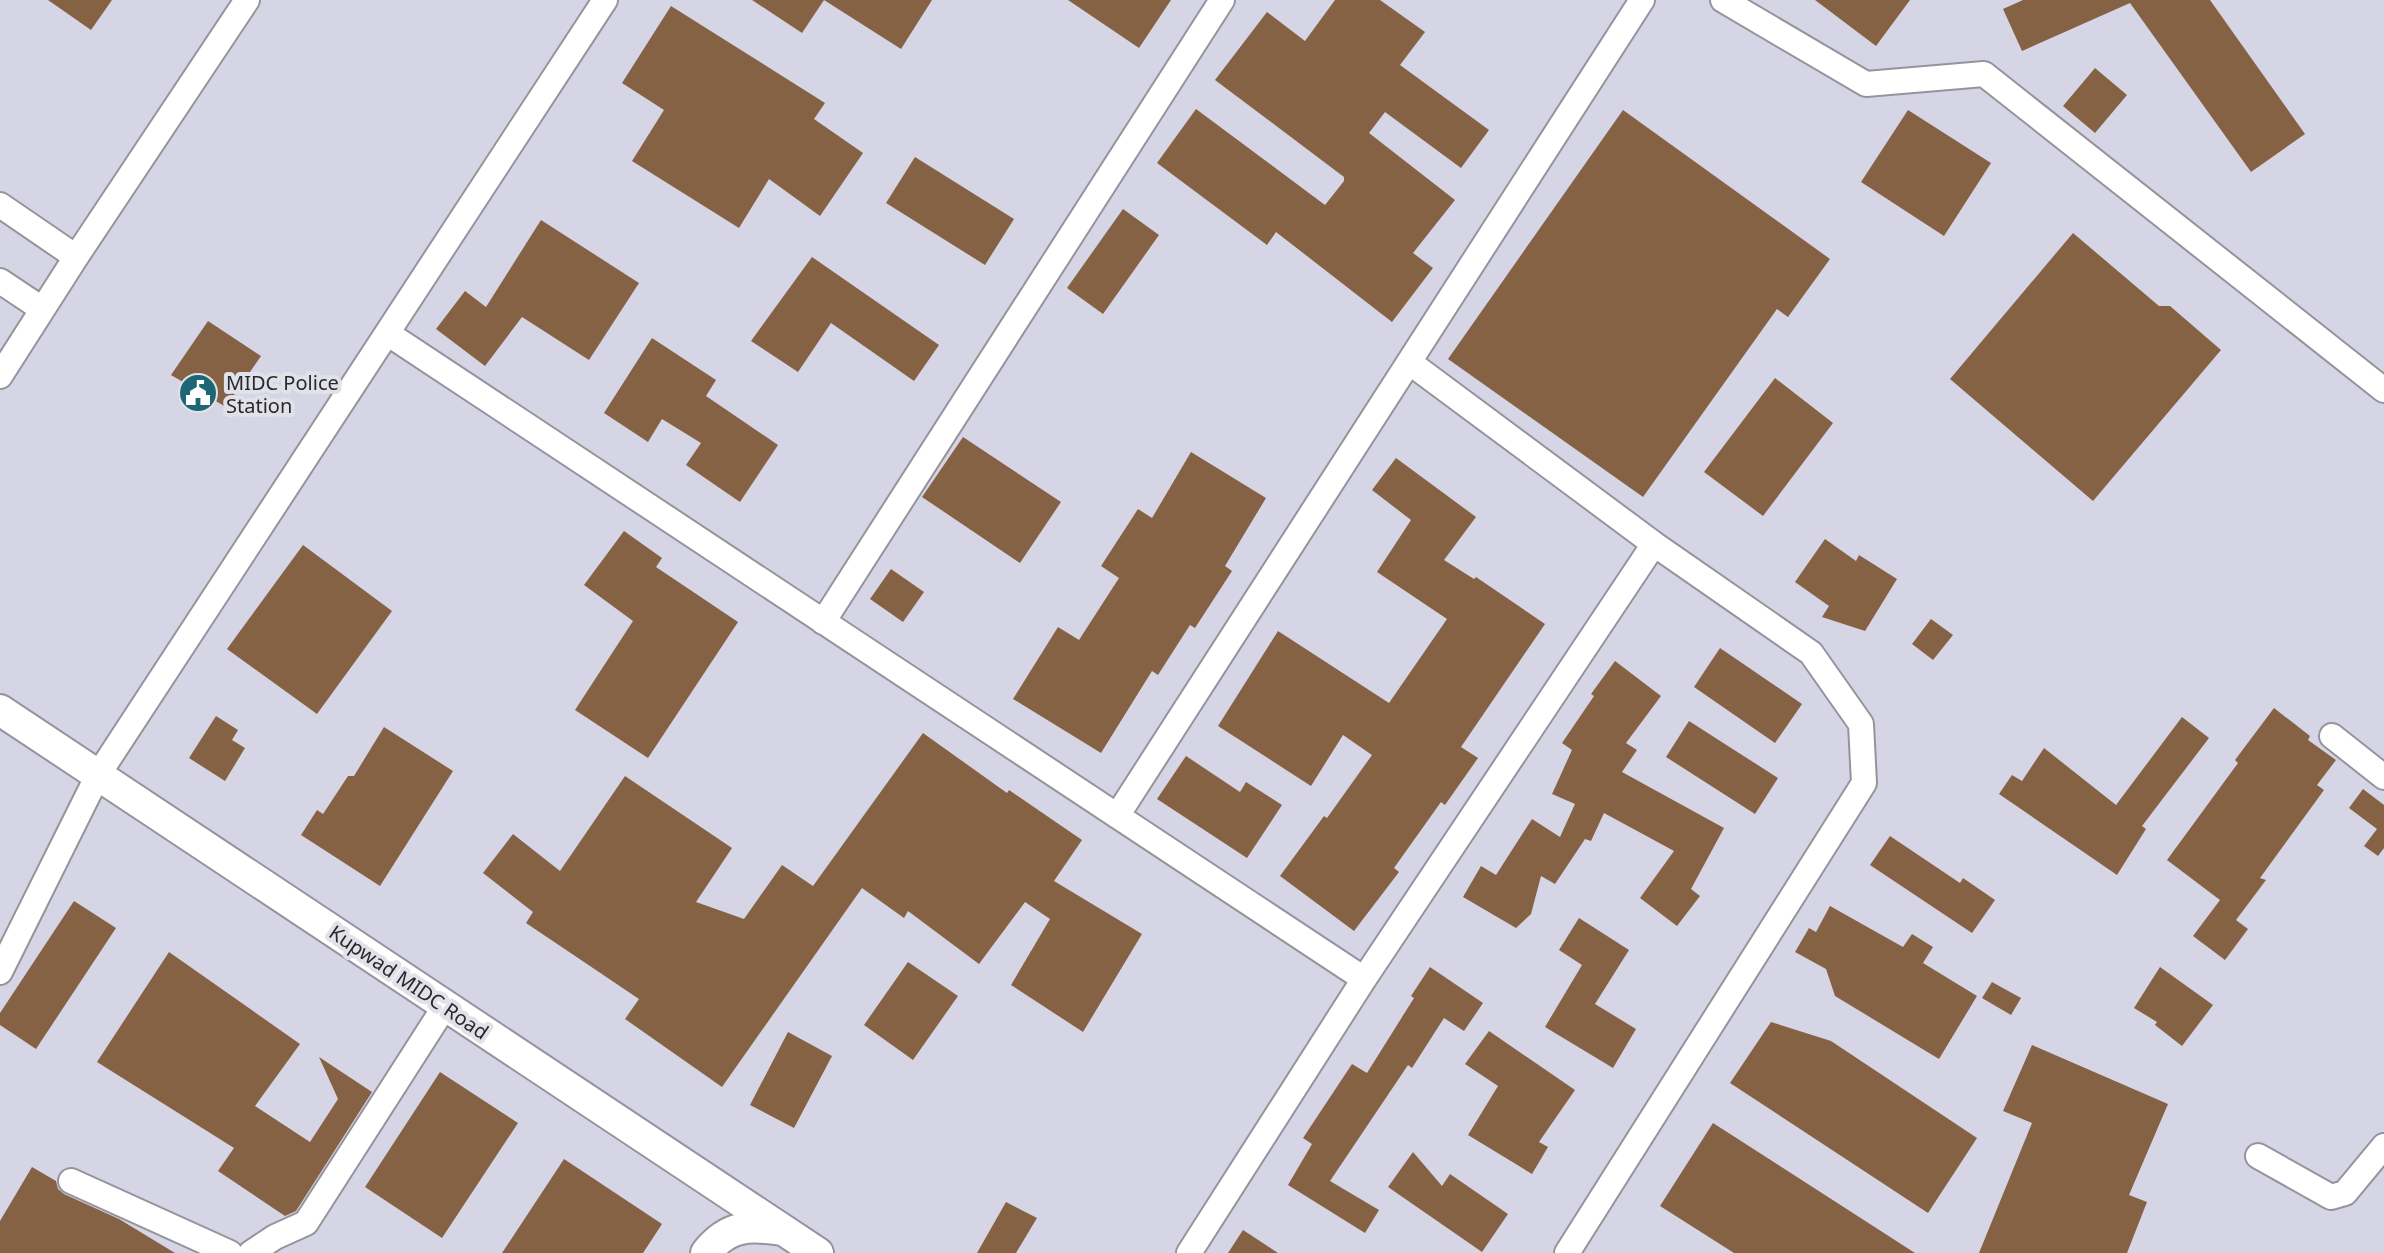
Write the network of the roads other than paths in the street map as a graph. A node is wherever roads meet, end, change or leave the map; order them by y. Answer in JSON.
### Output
{"nodes":[{"id":1,"x":247,"y":0,"type":"edge"},
{"id":2,"x":605,"y":0,"type":"edge"},
{"id":3,"x":1222,"y":0,"type":"edge"},
{"id":4,"x":1642,"y":0,"type":"edge"},
{"id":5,"x":1723,"y":0,"type":"edge"},
{"id":6,"x":0,"y":205,"type":"edge"},
{"id":7,"x":76,"y":257,"type":"junction"},
{"id":8,"x":0,"y":281,"type":"edge"},
{"id":9,"x":42,"y":309,"type":"junction"},
{"id":10,"x":387,"y":333,"type":"junction"},
{"id":11,"x":1409,"y":362,"type":"junction"},
{"id":12,"x":0,"y":376,"type":"edge"},
{"id":13,"x":2384,"y":390,"type":"edge"},
{"id":14,"x":1654,"y":544,"type":"junction"},
{"id":15,"x":823,"y":622,"type":"junction"},
{"id":16,"x":0,"y":710,"type":"edge"},
{"id":17,"x":2332,"y":736,"type":"dead end"},
{"id":18,"x":98,"y":775,"type":"junction"},
{"id":19,"x":2384,"y":777,"type":"edge"},
{"id":20,"x":1117,"y":816,"type":"junction"},
{"id":21,"x":0,"y":972,"type":"edge"},
{"id":22,"x":1364,"y":979,"type":"junction"},
{"id":23,"x":445,"y":1006,"type":"junction"},
{"id":24,"x":2384,"y":1146,"type":"edge"},
{"id":25,"x":2258,"y":1156,"type":"dead end"},
{"id":26,"x":71,"y":1181,"type":"dead end"},
{"id":27,"x":784,"y":1230,"type":"junction"},
{"id":28,"x":230,"y":1253,"type":"edge"},
{"id":29,"x":251,"y":1253,"type":"edge"},
{"id":30,"x":706,"y":1253,"type":"edge"},
{"id":31,"x":818,"y":1253,"type":"edge"},
{"id":32,"x":1189,"y":1253,"type":"edge"},
{"id":33,"x":1567,"y":1253,"type":"edge"}],
"edges":[{"from":1,"to":7,"type":"street"},
{"from":2,"to":10,"type":"street"},
{"from":3,"to":15,"type":"street"},
{"from":4,"to":11,"type":"street"},
{"from":5,"to":13,"type":"street"},
{"from":6,"to":7,"type":"street"},
{"from":7,"to":9,"type":"street"},
{"from":8,"to":9,"type":"street"},
{"from":9,"to":12,"type":"street"},
{"from":10,"to":15,"type":"street"},
{"from":10,"to":18,"type":"street"},
{"from":11,"to":14,"type":"street"},
{"from":11,"to":20,"type":"street"},
{"from":14,"to":22,"type":"street"},
{"from":14,"to":33,"type":"street"},
{"from":15,"to":20,"type":"street"},
{"from":16,"to":18,"type":"main road","name":"Kupwad MIDC Road"},
{"from":17,"to":19,"type":"street"},
{"from":18,"to":21,"type":"street"},
{"from":18,"to":23,"type":"main road","name":"Kupwad MIDC Road"},
{"from":20,"to":22,"type":"street"},
{"from":22,"to":32,"type":"street"},
{"from":23,"to":27,"type":"main road","name":"Kupwad MIDC Road"},
{"from":23,"to":29,"type":"street"},
{"from":24,"to":25,"type":"street"},
{"from":26,"to":28,"type":"street"},
{"from":27,"to":30,"type":"main road"},
{"from":27,"to":31,"type":"main road","name":"Kupwad MIDC Road"}]}
